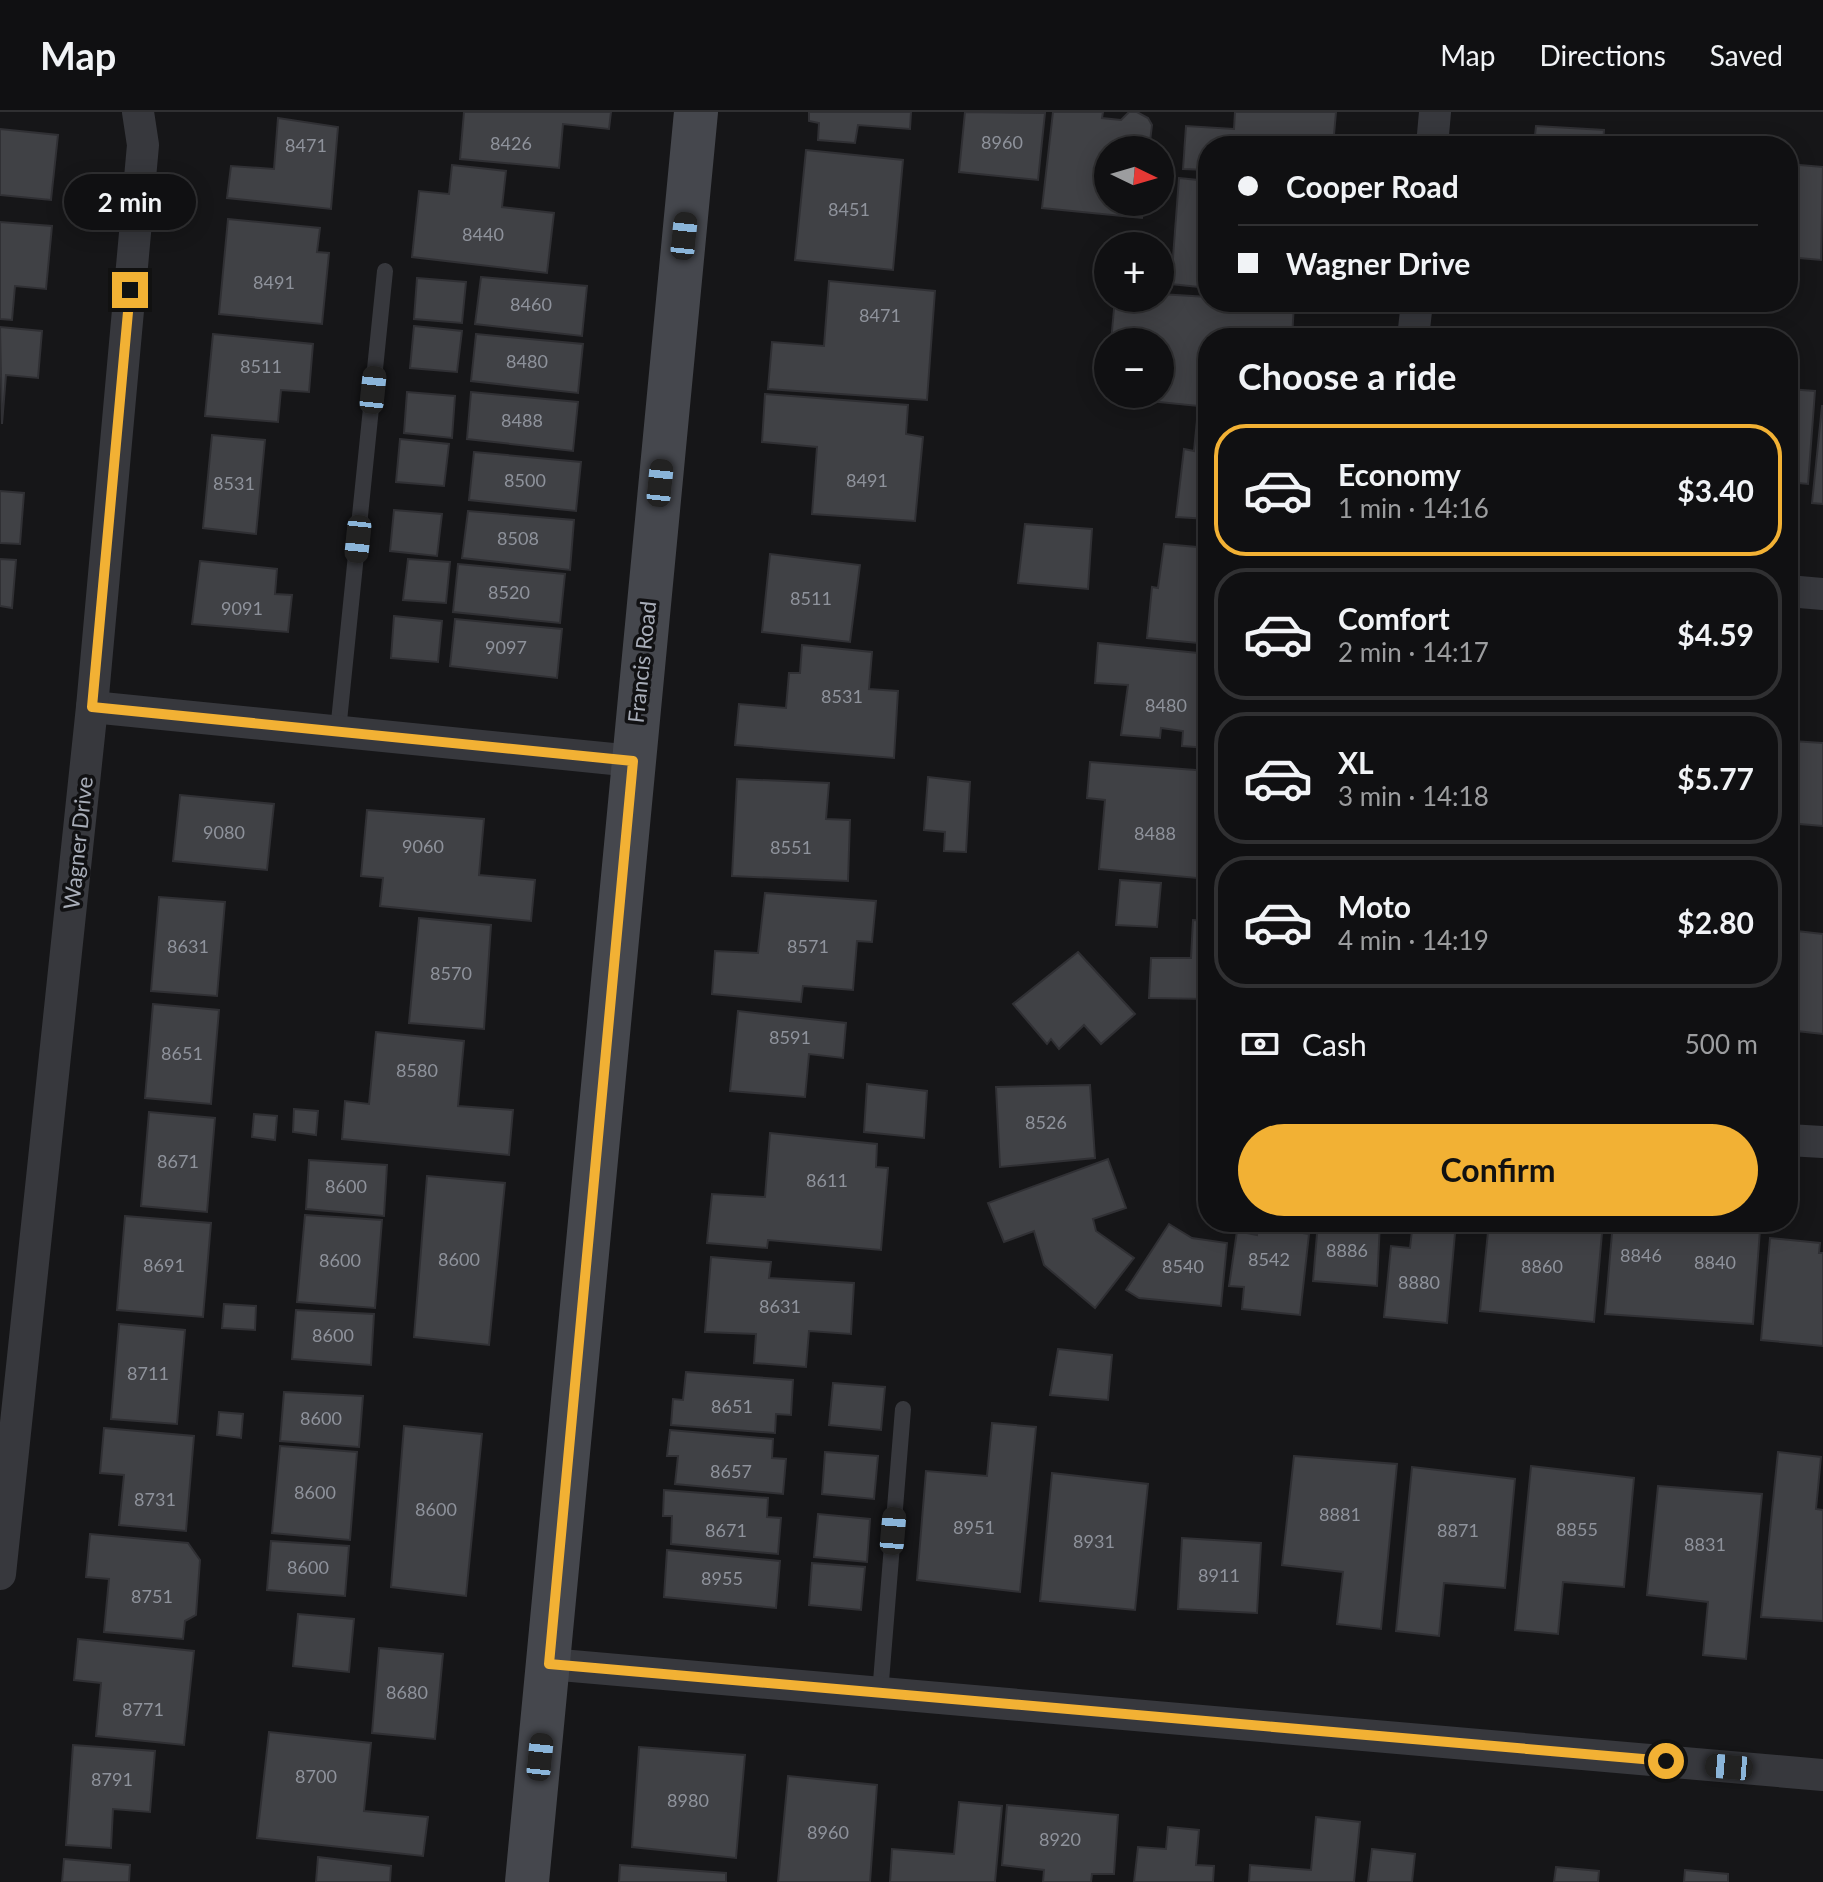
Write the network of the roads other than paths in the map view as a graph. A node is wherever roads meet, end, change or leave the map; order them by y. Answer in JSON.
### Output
{"nodes":[{"id":1,"x":138,"y":112,"type":"edge"},
{"id":2,"x":696,"y":112,"type":"edge"},
{"id":3,"x":1435,"y":112,"type":"edge"},
{"id":4,"x":1433,"y":136,"type":"edge"},
{"id":5,"x":385,"y":271,"type":"dead end"},
{"id":6,"x":1798,"y":592,"type":"edge"},
{"id":7,"x":1823,"y":594,"type":"edge"},
{"id":8,"x":92,"y":707,"type":"junction"},
{"id":9,"x":338,"y":731,"type":"junction"},
{"id":10,"x":633,"y":761,"type":"junction"},
{"id":11,"x":1798,"y":1141,"type":"edge"},
{"id":12,"x":1823,"y":1142,"type":"edge"},
{"id":13,"x":903,"y":1409,"type":"dead end"},
{"id":14,"x":0,"y":1574,"type":"edge"},
{"id":15,"x":549,"y":1664,"type":"junction"},
{"id":16,"x":880,"y":1694,"type":"junction"},
{"id":17,"x":1823,"y":1775,"type":"edge"},
{"id":18,"x":527,"y":1882,"type":"edge"}],
"edges":[{"from":1,"to":8,"type":"street","name":"Wagner Drive"},
{"from":2,"to":10,"type":"street","name":"Francis Road"},
{"from":3,"to":4,"type":"street"},
{"from":5,"to":9,"type":"lane"},
{"from":6,"to":7,"type":"street"},
{"from":8,"to":9,"type":"street"},
{"from":8,"to":14,"type":"street","name":"Wagner Drive"},
{"from":9,"to":10,"type":"street"},
{"from":10,"to":15,"type":"street","name":"Francis Road"},
{"from":11,"to":12,"type":"street"},
{"from":13,"to":16,"type":"lane"},
{"from":15,"to":16,"type":"street"},
{"from":15,"to":18,"type":"street","name":"Francis Road"},
{"from":16,"to":17,"type":"street"}]}
